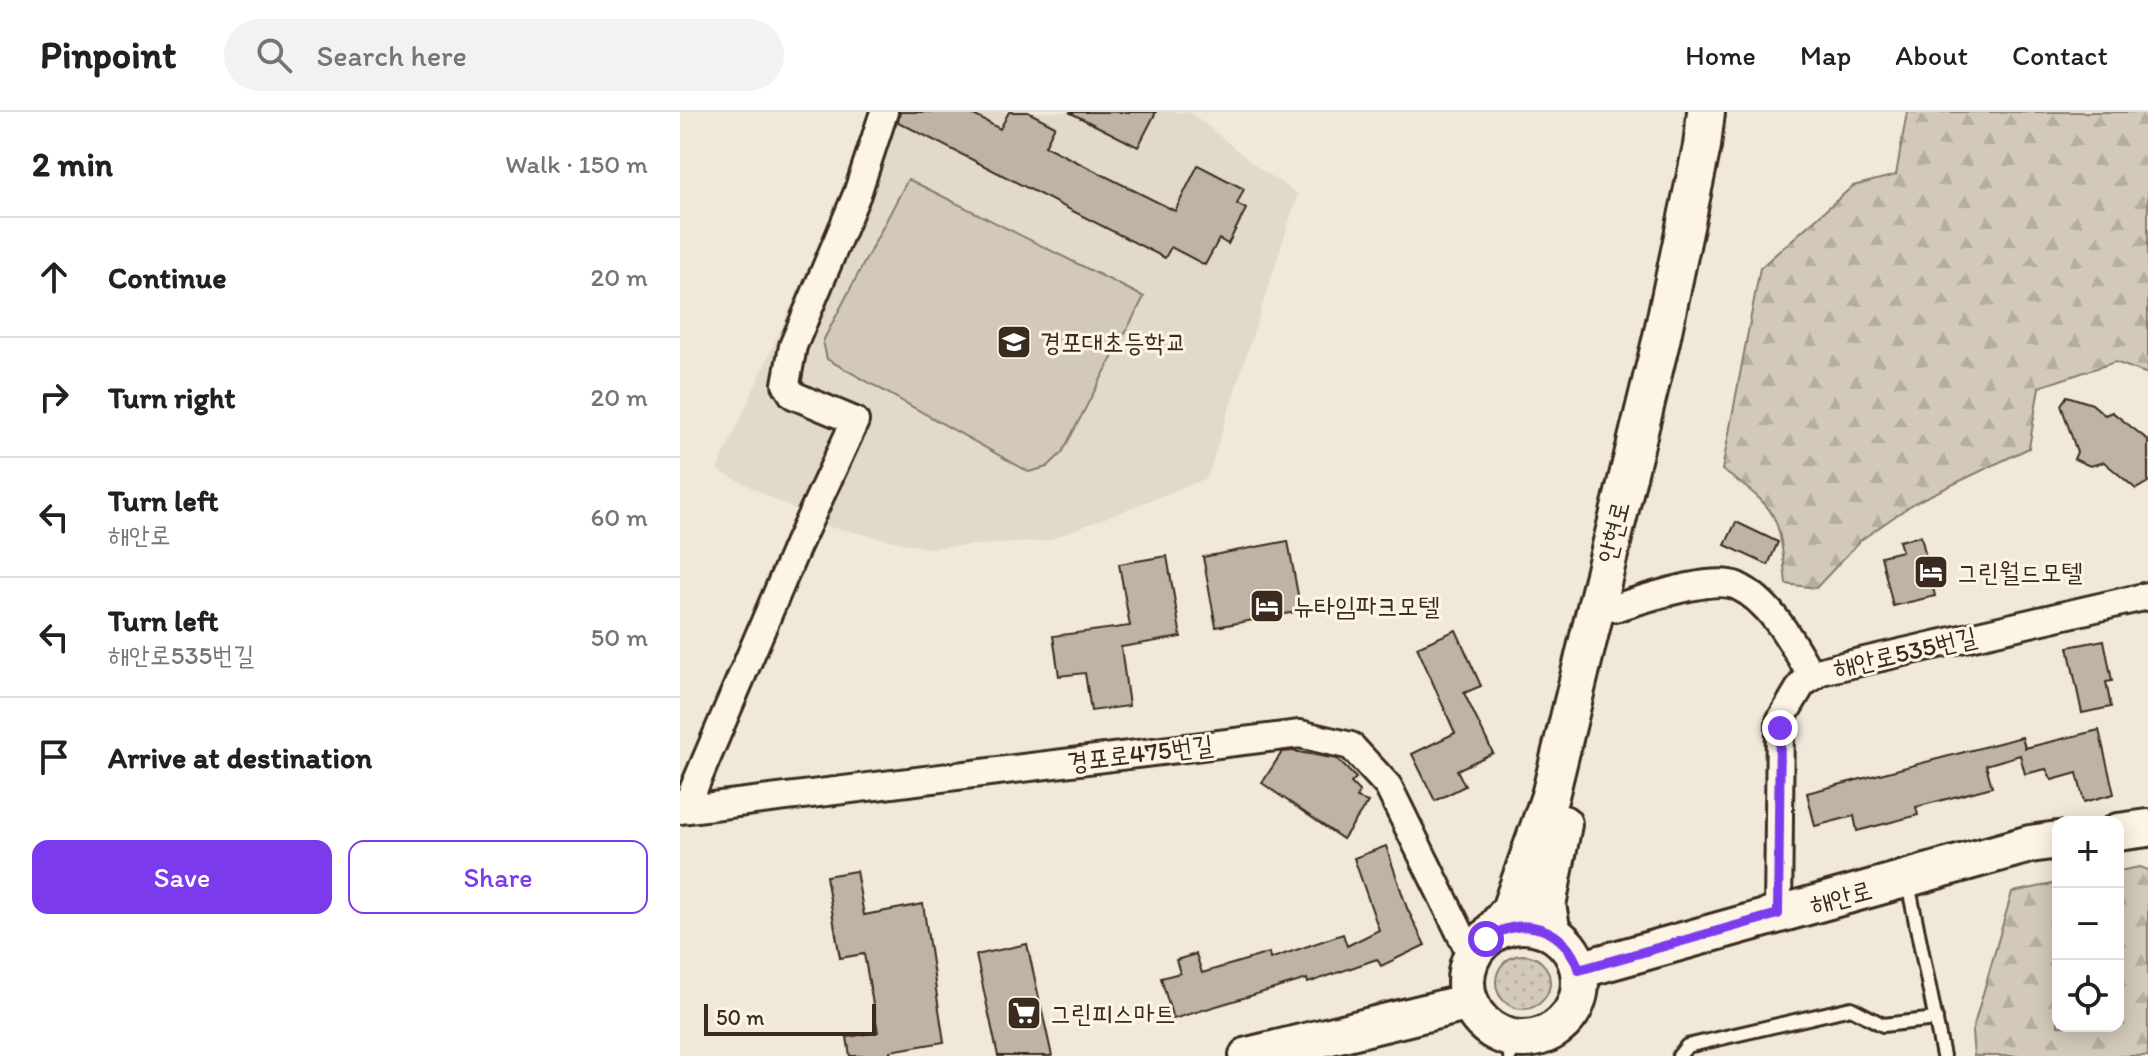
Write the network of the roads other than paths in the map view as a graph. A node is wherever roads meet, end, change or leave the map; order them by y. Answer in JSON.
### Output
{"nodes":[{"id":1,"x":884,"y":112,"type":"edge"},
{"id":2,"x":1706,"y":112,"type":"edge"},
{"id":3,"x":1729,"y":112,"type":"edge"},
{"id":4,"x":2148,"y":596,"type":"edge"},
{"id":5,"x":1614,"y":608,"type":"junction"},
{"id":6,"x":1812,"y":677,"type":"junction"},
{"id":7,"x":683,"y":810,"type":"edge"},
{"id":8,"x":2148,"y":828,"type":"edge"},
{"id":9,"x":2124,"y":831,"type":"edge"},
{"id":10,"x":2052,"y":841,"type":"edge"},
{"id":11,"x":1907,"y":880,"type":"junction"},
{"id":12,"x":1778,"y":914,"type":"junction"},
{"id":13,"x":1552,"y":933,"type":"junction"},
{"id":14,"x":1479,"y":948,"type":"junction"},
{"id":15,"x":1579,"y":970,"type":"junction"},
{"id":16,"x":1470,"y":1002,"type":"junction"},
{"id":17,"x":1936,"y":1019,"type":"junction"},
{"id":18,"x":1511,"y":1047,"type":"edge"},
{"id":19,"x":1248,"y":1056,"type":"edge"},
{"id":20,"x":1679,"y":1056,"type":"edge"},
{"id":21,"x":1943,"y":1056,"type":"edge"}],
"edges":[{"from":1,"to":7,"type":"street","name":"경포로475번길"},
{"from":2,"to":14,"type":"street","name":"안현로"},
{"from":3,"to":5,"type":"street","name":"안현로"},
{"from":4,"to":6,"type":"street","name":"해안로535번길"},
{"from":5,"to":6,"type":"street"},
{"from":5,"to":13,"type":"street","name":"안현로"},
{"from":6,"to":12,"type":"street","name":"해안로535번길"},
{"from":7,"to":14,"type":"street","name":"경포로475번길"},
{"from":8,"to":9,"type":"street"},
{"from":10,"to":11,"type":"street","name":"해안로"},
{"from":11,"to":12,"type":"street","name":"해안로"},
{"from":11,"to":17,"type":"lane"},
{"from":12,"to":15,"type":"street","name":"해안로"},
{"from":13,"to":14,"type":"street"},
{"from":13,"to":15,"type":"street"},
{"from":14,"to":16,"type":"street"},
{"from":15,"to":18,"type":"street"},
{"from":16,"to":18,"type":"street"},
{"from":16,"to":19,"type":"street"},
{"from":17,"to":20,"type":"lane"},
{"from":17,"to":21,"type":"lane"}]}
